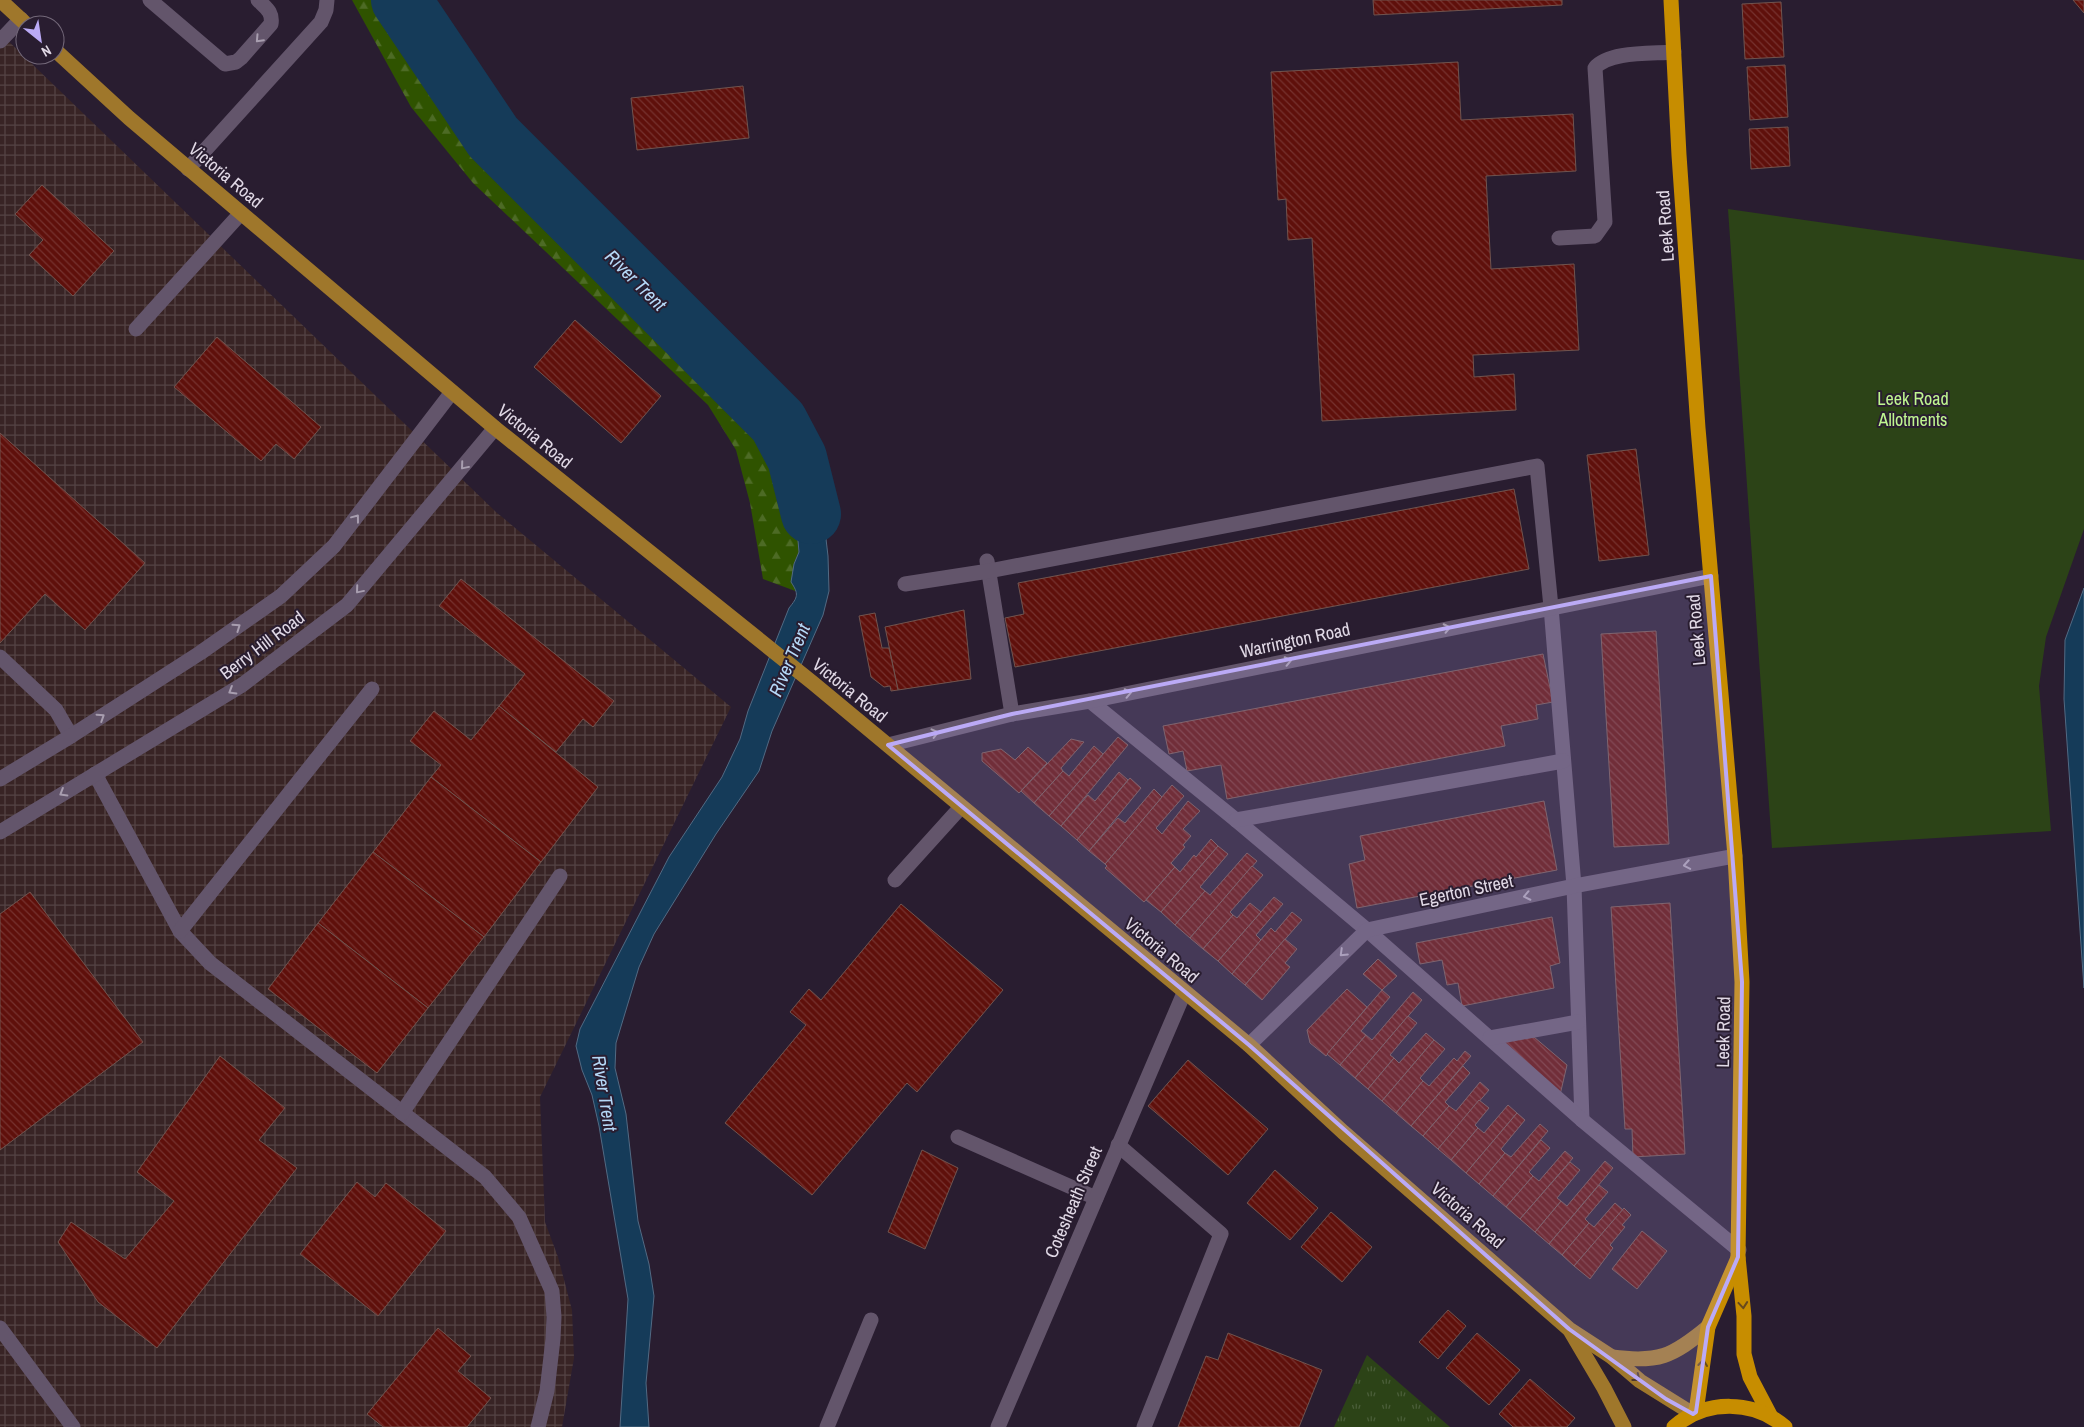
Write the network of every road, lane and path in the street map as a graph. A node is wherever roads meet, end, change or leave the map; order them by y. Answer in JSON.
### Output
{"nodes":[{"id":1,"x":0,"y":0,"type":"edge"},
{"id":2,"x":150,"y":0,"type":"edge"},
{"id":3,"x":258,"y":0,"type":"edge"},
{"id":4,"x":327,"y":0,"type":"edge"},
{"id":5,"x":1672,"y":0,"type":"edge"},
{"id":6,"x":16,"y":15,"type":"edge"},
{"id":7,"x":15,"y":29,"type":"edge"},
{"id":8,"x":0,"y":41,"type":"edge"},
{"id":9,"x":1674,"y":52,"type":"junction"},
{"id":10,"x":65,"y":59,"type":"edge"},
{"id":11,"x":188,"y":169,"type":"junction"},
{"id":12,"x":241,"y":213,"type":"junction"},
{"id":13,"x":1559,"y":238,"type":"dead end"},
{"id":14,"x":136,"y":329,"type":"dead end"},
{"id":15,"x":452,"y":392,"type":"junction"},
{"id":16,"x":495,"y":428,"type":"junction"},
{"id":17,"x":988,"y":566,"type":"junction"},
{"id":18,"x":1711,"y":576,"type":"junction"},
{"id":19,"x":905,"y":584,"type":"dead end"},
{"id":20,"x":1551,"y":607,"type":"junction"},
{"id":21,"x":0,"y":657,"type":"edge"},
{"id":22,"x":372,"y":689,"type":"dead end"},
{"id":23,"x":1090,"y":701,"type":"junction"},
{"id":24,"x":1012,"y":714,"type":"junction"},
{"id":25,"x":72,"y":736,"type":"junction"},
{"id":26,"x":888,"y":745,"type":"junction"},
{"id":27,"x":1563,"y":761,"type":"junction"},
{"id":28,"x":96,"y":774,"type":"junction"},
{"id":29,"x":0,"y":779,"type":"edge"},
{"id":30,"x":962,"y":807,"type":"junction"},
{"id":31,"x":1236,"y":820,"type":"junction"},
{"id":32,"x":0,"y":832,"type":"edge"},
{"id":33,"x":1735,"y":856,"type":"junction"},
{"id":34,"x":560,"y":876,"type":"dead end"},
{"id":35,"x":895,"y":880,"type":"dead end"},
{"id":36,"x":1574,"y":886,"type":"junction"},
{"id":37,"x":1367,"y":930,"type":"junction"},
{"id":38,"x":180,"y":931,"type":"junction"},
{"id":39,"x":1184,"y":993,"type":"junction"},
{"id":40,"x":1578,"y":1022,"type":"junction"},
{"id":41,"x":1490,"y":1038,"type":"junction"},
{"id":42,"x":1249,"y":1045,"type":"junction"},
{"id":43,"x":402,"y":1113,"type":"junction"},
{"id":44,"x":1582,"y":1120,"type":"junction"},
{"id":45,"x":958,"y":1137,"type":"dead end"},
{"id":46,"x":1118,"y":1145,"type":"junction"},
{"id":47,"x":1096,"y":1198,"type":"junction"},
{"id":48,"x":1738,"y":1253,"type":"junction"},
{"id":49,"x":871,"y":1320,"type":"dead end"},
{"id":50,"x":0,"y":1328,"type":"edge"},
{"id":51,"x":1708,"y":1328,"type":"junction"},
{"id":52,"x":1569,"y":1329,"type":"junction"},
{"id":53,"x":1612,"y":1358,"type":"junction"},
{"id":54,"x":1694,"y":1413,"type":"junction"},
{"id":55,"x":1770,"y":1415,"type":"junction"},
{"id":56,"x":73,"y":1427,"type":"edge"},
{"id":57,"x":538,"y":1427,"type":"edge"},
{"id":58,"x":827,"y":1427,"type":"edge"},
{"id":59,"x":998,"y":1427,"type":"edge"},
{"id":60,"x":1144,"y":1427,"type":"edge"},
{"id":61,"x":1624,"y":1427,"type":"edge"},
{"id":62,"x":1674,"y":1427,"type":"edge"},
{"id":63,"x":1785,"y":1427,"type":"edge"}],
"edges":[{"from":1,"to":6,"type":"main road"},
{"from":3,"to":2,"type":"street","one_way":true},
{"from":4,"to":11,"type":"street"},
{"from":5,"to":9,"type":"highway","name":"Leek Road"},
{"from":7,"to":8,"type":"street"},
{"from":9,"to":13,"type":"street"},
{"from":9,"to":18,"type":"highway","name":"Leek Road"},
{"from":10,"to":11,"type":"main road","name":"Victoria Road"},
{"from":11,"to":12,"type":"main road","name":"Victoria Road"},
{"from":12,"to":14,"type":"street"},
{"from":12,"to":15,"type":"main road","name":"Victoria Road"},
{"from":15,"to":16,"type":"main road","name":"Victoria Road"},
{"from":25,"to":15,"type":"street","name":"Berry Hill Road","one_way":true},
{"from":16,"to":26,"type":"main road","name":"Victoria Road"},
{"from":16,"to":28,"type":"street","name":"Berry Hill Road","one_way":true},
{"from":17,"to":19,"type":"street"},
{"from":17,"to":20,"type":"street"},
{"from":17,"to":24,"type":"street"},
{"from":18,"to":20,"type":"street","name":"Warrington Road"},
{"from":18,"to":33,"type":"highway","name":"Leek Road"},
{"from":23,"to":20,"type":"street","name":"Warrington Road","one_way":true},
{"from":20,"to":27,"type":"street"},
{"from":21,"to":25,"type":"street"},
{"from":22,"to":38,"type":"street"},
{"from":23,"to":24,"type":"street","name":"Warrington Road"},
{"from":23,"to":31,"type":"street"},
{"from":26,"to":24,"type":"street","name":"Warrington Road","one_way":true},
{"from":25,"to":29,"type":"street","name":"Berry Hill Road"},
{"from":26,"to":30,"type":"main road","name":"Victoria Road"},
{"from":27,"to":31,"type":"street"},
{"from":27,"to":36,"type":"street"},
{"from":28,"to":32,"type":"street","name":"Berry Hill Road","one_way":true},
{"from":28,"to":38,"type":"street"},
{"from":30,"to":35,"type":"street"},
{"from":30,"to":39,"type":"main road","name":"Victoria Road"},
{"from":31,"to":37,"type":"street"},
{"from":33,"to":36,"type":"street","name":"Egerton Street","one_way":true},
{"from":33,"to":48,"type":"highway","name":"Leek Road"},
{"from":34,"to":43,"type":"street"},
{"from":36,"to":37,"type":"street","name":"Egerton Street","one_way":true},
{"from":36,"to":40,"type":"street"},
{"from":37,"to":41,"type":"street"},
{"from":37,"to":42,"type":"street","one_way":true},
{"from":38,"to":43,"type":"street"},
{"from":39,"to":42,"type":"main road","name":"Victoria Road"},
{"from":39,"to":46,"type":"street","name":"Cotesheath Street"},
{"from":40,"to":41,"type":"street"},
{"from":40,"to":44,"type":"street"},
{"from":41,"to":44,"type":"street"},
{"from":42,"to":52,"type":"main road","name":"Victoria Road"},
{"from":43,"to":57,"type":"street"},
{"from":44,"to":48,"type":"street"},
{"from":45,"to":47,"type":"street"},
{"from":46,"to":47,"type":"street","name":"Cotesheath Street"},
{"from":46,"to":60,"type":"street"},
{"from":47,"to":59,"type":"street","name":"Cotesheath Street"},
{"from":48,"to":51,"type":"highway","name":"Leek Road"},
{"from":48,"to":55,"type":"highway","name":"Leek Road","one_way":true},
{"from":49,"to":58,"type":"street"},
{"from":50,"to":56,"type":"street"},
{"from":51,"to":53,"type":"main road"},
{"from":54,"to":51,"type":"highway","name":"Leek Road","one_way":true},
{"from":52,"to":53,"type":"main road","name":"Victoria Road"},
{"from":52,"to":61,"type":"main road","name":"Victoria Road"},
{"from":53,"to":54,"type":"main road","name":"Victoria Road","one_way":true},
{"from":54,"to":55,"type":"highway"},
{"from":54,"to":62,"type":"highway"},
{"from":55,"to":63,"type":"highway"}]}
